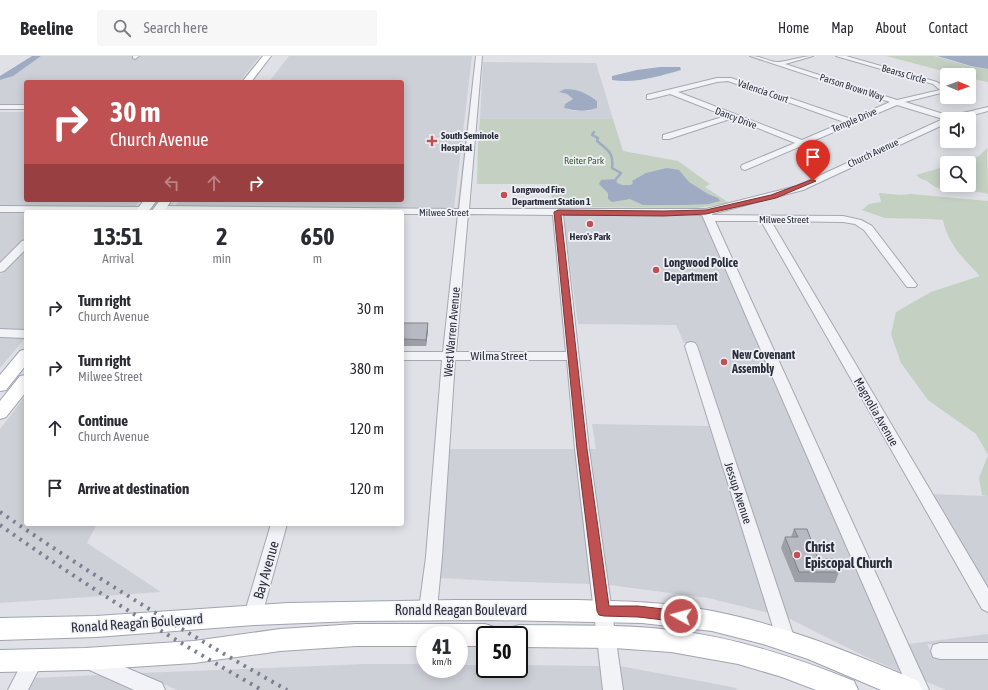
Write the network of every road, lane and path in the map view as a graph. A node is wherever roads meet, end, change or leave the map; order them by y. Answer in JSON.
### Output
{"nodes":[{"id":1,"x":479,"y":56,"type":"edge"},
{"id":2,"x":753,"y":56,"type":"edge"},
{"id":3,"x":810,"y":56,"type":"edge"},
{"id":4,"x":839,"y":56,"type":"edge"},
{"id":5,"x":271,"y":58,"type":"edge"},
{"id":6,"x":778,"y":64,"type":"junction"},
{"id":7,"x":248,"y":80,"type":"edge"},
{"id":8,"x":258,"y":80,"type":"edge"},
{"id":9,"x":671,"y":92,"type":"junction"},
{"id":10,"x":650,"y":97,"type":"dead end"},
{"id":11,"x":897,"y":102,"type":"junction"},
{"id":12,"x":0,"y":107,"type":"edge"},
{"id":13,"x":24,"y":107,"type":"edge"},
{"id":14,"x":988,"y":109,"type":"edge"},
{"id":15,"x":976,"y":112,"type":"edge"},
{"id":16,"x":732,"y":116,"type":"junction"},
{"id":17,"x":940,"y":116,"type":"edge"},
{"id":18,"x":852,"y":122,"type":"junction"},
{"id":19,"x":940,"y":123,"type":"edge"},
{"id":20,"x":666,"y":137,"type":"dead end"},
{"id":21,"x":801,"y":142,"type":"junction"},
{"id":22,"x":745,"y":167,"type":"dead end"},
{"id":23,"x":157,"y":204,"type":"edge"},
{"id":24,"x":0,"y":209,"type":"edge"},
{"id":25,"x":29,"y":210,"type":"edge"},
{"id":26,"x":145,"y":210,"type":"edge"},
{"id":27,"x":254,"y":210,"type":"edge"},
{"id":28,"x":404,"y":212,"type":"edge"},
{"id":29,"x":464,"y":212,"type":"junction"},
{"id":30,"x":558,"y":212,"type":"junction"},
{"id":31,"x":707,"y":215,"type":"junction"},
{"id":32,"x":765,"y":219,"type":"junction"},
{"id":33,"x":24,"y":245,"type":"edge"},
{"id":34,"x":0,"y":269,"type":"edge"},
{"id":35,"x":911,"y":285,"type":"dead end"},
{"id":36,"x":0,"y":333,"type":"edge"},
{"id":37,"x":24,"y":334,"type":"edge"},
{"id":38,"x":692,"y":346,"type":"dead end"},
{"id":39,"x":24,"y":356,"type":"edge"},
{"id":40,"x":404,"y":356,"type":"edge"},
{"id":41,"x":449,"y":356,"type":"junction"},
{"id":42,"x":572,"y":356,"type":"junction"},
{"id":43,"x":24,"y":383,"type":"edge"},
{"id":44,"x":0,"y":386,"type":"edge"},
{"id":45,"x":0,"y":414,"type":"edge"},
{"id":46,"x":279,"y":526,"type":"edge"},
{"id":47,"x":988,"y":604,"type":"edge"},
{"id":48,"x":428,"y":609,"type":"junction"},
{"id":49,"x":604,"y":611,"type":"junction"},
{"id":50,"x":253,"y":616,"type":"junction"},
{"id":51,"x":0,"y":629,"type":"edge"},
{"id":52,"x":476,"y":635,"type":"edge"},
{"id":53,"x":528,"y":636,"type":"edge"},
{"id":54,"x":607,"y":637,"type":"junction"},
{"id":55,"x":786,"y":640,"type":"junction"},
{"id":56,"x":940,"y":651,"type":"dead end"},
{"id":57,"x":988,"y":651,"type":"edge"},
{"id":58,"x":85,"y":659,"type":"junction"},
{"id":59,"x":0,"y":661,"type":"edge"},
{"id":60,"x":33,"y":661,"type":"junction"},
{"id":61,"x":18,"y":690,"type":"edge"},
{"id":62,"x":155,"y":690,"type":"edge"},
{"id":63,"x":613,"y":690,"type":"edge"},
{"id":64,"x":845,"y":690,"type":"edge"},
{"id":65,"x":909,"y":690,"type":"edge"},
{"id":66,"x":919,"y":690,"type":"edge"}],
"edges":[{"from":1,"to":29,"type":"street","name":"West Warren Avenue"},
{"from":2,"to":6,"type":"street","name":"Parson Brown Way"},
{"from":3,"to":6,"type":"street"},
{"from":4,"to":11,"type":"street","name":"Bearss Circle"},
{"from":5,"to":7,"type":"main road"},
{"from":5,"to":8,"type":"main road"},
{"from":6,"to":11,"type":"street","name":"Parson Brown Way"},
{"from":9,"to":10,"type":"street","name":"Valencia Court"},
{"from":9,"to":16,"type":"street","name":"Dancy Drive"},
{"from":9,"to":18,"type":"street","name":"Valencia Court"},
{"from":11,"to":17,"type":"street","name":"Parson Brown Way"},
{"from":11,"to":18,"type":"street","name":"Temple Drive"},
{"from":12,"to":13,"type":"street"},
{"from":14,"to":15,"type":"street","name":"Church Avenue"},
{"from":16,"to":20,"type":"street"},
{"from":16,"to":21,"type":"street","name":"Dancy Drive"},
{"from":18,"to":21,"type":"street","name":"Temple Drive"},
{"from":19,"to":31,"type":"street","name":"Church Avenue"},
{"from":21,"to":22,"type":"street","name":"Temple Drive"},
{"from":23,"to":26,"type":"main road"},
{"from":23,"to":27,"type":"street","name":"Milwee Street"},
{"from":24,"to":25,"type":"street"},
{"from":28,"to":29,"type":"street","name":"Milwee Street"},
{"from":29,"to":30,"type":"street","name":"Milwee Street"},
{"from":29,"to":41,"type":"street","name":"West Warren Avenue"},
{"from":30,"to":31,"type":"street","name":"Milwee Street"},
{"from":30,"to":42,"type":"street"},
{"from":31,"to":32,"type":"street","name":"Milwee Street"},
{"from":31,"to":66,"type":"street"},
{"from":32,"to":35,"type":"street","name":"Milwee Street"},
{"from":32,"to":47,"type":"street","name":"Magnolia Avenue"},
{"from":33,"to":34,"type":"street"},
{"from":36,"to":37,"type":"street"},
{"from":38,"to":55,"type":"street","name":"Jessup Avenue"},
{"from":39,"to":44,"type":"main road"},
{"from":40,"to":41,"type":"street","name":"Wilma Street"},
{"from":41,"to":42,"type":"street","name":"Wilma Street"},
{"from":41,"to":48,"type":"street","name":"West Warren Avenue"},
{"from":42,"to":49,"type":"street"},
{"from":43,"to":45,"type":"main road"},
{"from":46,"to":50,"type":"street","name":"Bay Avenue"},
{"from":48,"to":49,"type":"main road","name":"Ronald Reagan Boulevard"},
{"from":48,"to":50,"type":"main road","name":"Ronald Reagan Boulevard"},
{"from":49,"to":54,"type":"street"},
{"from":49,"to":55,"type":"main road","name":"Ronald Reagan Boulevard"},
{"from":50,"to":51,"type":"main road","name":"Ronald Reagan Boulevard"},
{"from":52,"to":58,"type":"main road","name":"Ronald Reagan Boulevard"},
{"from":53,"to":54,"type":"main road","name":"Ronald Reagan Boulevard"},
{"from":54,"to":63,"type":"street"},
{"from":54,"to":64,"type":"main road","name":"Ronald Reagan Boulevard"},
{"from":55,"to":65,"type":"main road","name":"Ronald Reagan Boulevard"},
{"from":56,"to":57,"type":"street"},
{"from":58,"to":60,"type":"main road","name":"Ronald Reagan Boulevard"},
{"from":58,"to":62,"type":"street"},
{"from":59,"to":60,"type":"main road","name":"Ronald Reagan Boulevard"},
{"from":60,"to":61,"type":"street"}]}
